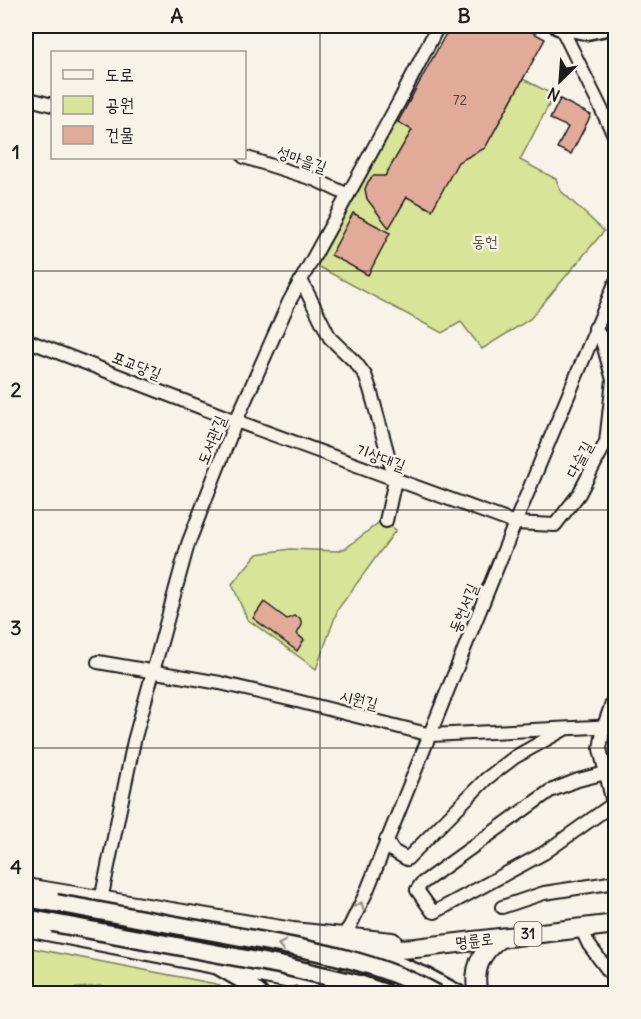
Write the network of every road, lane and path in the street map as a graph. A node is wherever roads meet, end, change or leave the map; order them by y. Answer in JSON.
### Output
{"nodes":[{"id":1,"x":438,"y":26,"type":"edge"},
{"id":2,"x":560,"y":26,"type":"edge"},
{"id":3,"x":612,"y":26,"type":"edge"},
{"id":4,"x":26,"y":98,"type":"edge"},
{"id":5,"x":51,"y":105,"type":"edge"},
{"id":6,"x":615,"y":139,"type":"edge"},
{"id":7,"x":246,"y":158,"type":"edge"},
{"id":8,"x":348,"y":195,"type":"junction"},
{"id":9,"x":301,"y":280,"type":"junction"},
{"id":10,"x":615,"y":281,"type":"edge"},
{"id":11,"x":595,"y":328,"type":"junction"},
{"id":12,"x":26,"y":340,"type":"edge"},
{"id":13,"x":236,"y":421,"type":"junction"},
{"id":14,"x":395,"y":480,"type":"junction"},
{"id":15,"x":386,"y":521,"type":"dead end"},
{"id":16,"x":515,"y":522,"type":"junction"},
{"id":17,"x":98,"y":662,"type":"dead end"},
{"id":18,"x":153,"y":672,"type":"junction"},
{"id":19,"x":615,"y":692,"type":"edge"},
{"id":20,"x":610,"y":726,"type":"edge"},
{"id":21,"x":566,"y":728,"type":"junction"},
{"id":22,"x":431,"y":735,"type":"junction"},
{"id":23,"x":606,"y":773,"type":"junction"},
{"id":24,"x":614,"y":809,"type":"edge"},
{"id":25,"x":386,"y":840,"type":"junction"},
{"id":26,"x":615,"y":882,"type":"edge"},
{"id":27,"x":26,"y":888,"type":"edge"},
{"id":28,"x":26,"y":898,"type":"edge"},
{"id":29,"x":101,"y":900,"type":"junction"},
{"id":30,"x":502,"y":907,"type":"dead end"},
{"id":31,"x":26,"y":918,"type":"edge"},
{"id":32,"x":615,"y":924,"type":"edge"},
{"id":33,"x":26,"y":927,"type":"edge"},
{"id":34,"x":581,"y":928,"type":"junction"},
{"id":35,"x":293,"y":932,"type":"junction"},
{"id":36,"x":500,"y":938,"type":"junction"},
{"id":37,"x":340,"y":940,"type":"junction"},
{"id":38,"x":440,"y":944,"type":"junction"},
{"id":39,"x":364,"y":945,"type":"junction"},
{"id":40,"x":416,"y":948,"type":"junction"},
{"id":41,"x":393,"y":962,"type":"junction"},
{"id":42,"x":214,"y":964,"type":"junction"},
{"id":43,"x":615,"y":981,"type":"edge"},
{"id":44,"x":313,"y":983,"type":"edge"},
{"id":45,"x":259,"y":993,"type":"edge"},
{"id":46,"x":360,"y":993,"type":"edge"},
{"id":47,"x":388,"y":993,"type":"edge"},
{"id":48,"x":437,"y":993,"type":"edge"},
{"id":49,"x":458,"y":993,"type":"edge"},
{"id":50,"x":478,"y":993,"type":"edge"}],
"edges":[{"from":1,"to":8,"type":"street","name":"도서관길"},
{"from":2,"to":3,"type":"main road"},
{"from":2,"to":6,"type":"street"},
{"from":4,"to":5,"type":"street"},
{"from":7,"to":8,"type":"street","name":"성마을길"},
{"from":8,"to":9,"type":"street","name":"도서관길"},
{"from":9,"to":13,"type":"street","name":"도서관길"},
{"from":9,"to":14,"type":"street"},
{"from":10,"to":11,"type":"street","name":"동헌서길"},
{"from":11,"to":16,"type":"street","name":"동헌서길"},
{"from":11,"to":16,"type":"street","name":"다슬길"},
{"from":12,"to":13,"type":"street","name":"포교당길"},
{"from":13,"to":14,"type":"street","name":"기상대길"},
{"from":13,"to":18,"type":"street","name":"도서관길"},
{"from":14,"to":15,"type":"street"},
{"from":14,"to":16,"type":"street","name":"기상대길"},
{"from":16,"to":22,"type":"street","name":"동헌서길"},
{"from":17,"to":18,"type":"street","name":"시원길"},
{"from":18,"to":22,"type":"street","name":"시원길"},
{"from":18,"to":29,"type":"street","name":"도서관길"},
{"from":19,"to":20,"type":"street"},
{"from":20,"to":21,"type":"street","name":"시원길"},
{"from":20,"to":23,"type":"street"},
{"from":21,"to":22,"type":"street","name":"시원길"},
{"from":21,"to":25,"type":"street"},
{"from":22,"to":25,"type":"street","name":"동헌서길"},
{"from":23,"to":24,"type":"street"},
{"from":23,"to":24,"type":"street"},
{"from":37,"to":25,"type":"street","name":"동헌서길","one_way":true},
{"from":26,"to":30,"type":"street"},
{"from":27,"to":29,"type":"main road"},
{"from":48,"to":28,"type":"main road","one_way":true,"bridge":true},
{"from":29,"to":35,"type":"main road"},
{"from":31,"to":47,"type":"main road","bridge":true},
{"from":32,"to":34,"type":"main road","name":"명륜로","number":"31"},
{"from":33,"to":42,"type":"main road"},
{"from":34,"to":36,"type":"main road","name":"명륜로","number":"31"},
{"from":34,"to":43,"type":"street"},
{"from":35,"to":37,"type":"main road"},
{"from":35,"to":44,"type":"main road"},
{"from":36,"to":38,"type":"main road","name":"명륜로","number":"31"},
{"from":36,"to":50,"type":"main road"},
{"from":37,"to":39,"type":"main road"},
{"from":37,"to":44,"type":"main road"},
{"from":38,"to":39,"type":"main road"},
{"from":38,"to":40,"type":"main road"},
{"from":39,"to":40,"type":"main road"},
{"from":39,"to":41,"type":"main road"},
{"from":39,"to":44,"type":"main road"},
{"from":40,"to":41,"type":"main road"},
{"from":41,"to":46,"type":"main road"},
{"from":41,"to":49,"type":"main road"},
{"from":42,"to":44,"type":"main road"},
{"from":42,"to":45,"type":"main road"},
{"from":44,"to":46,"type":"main road"}]}
